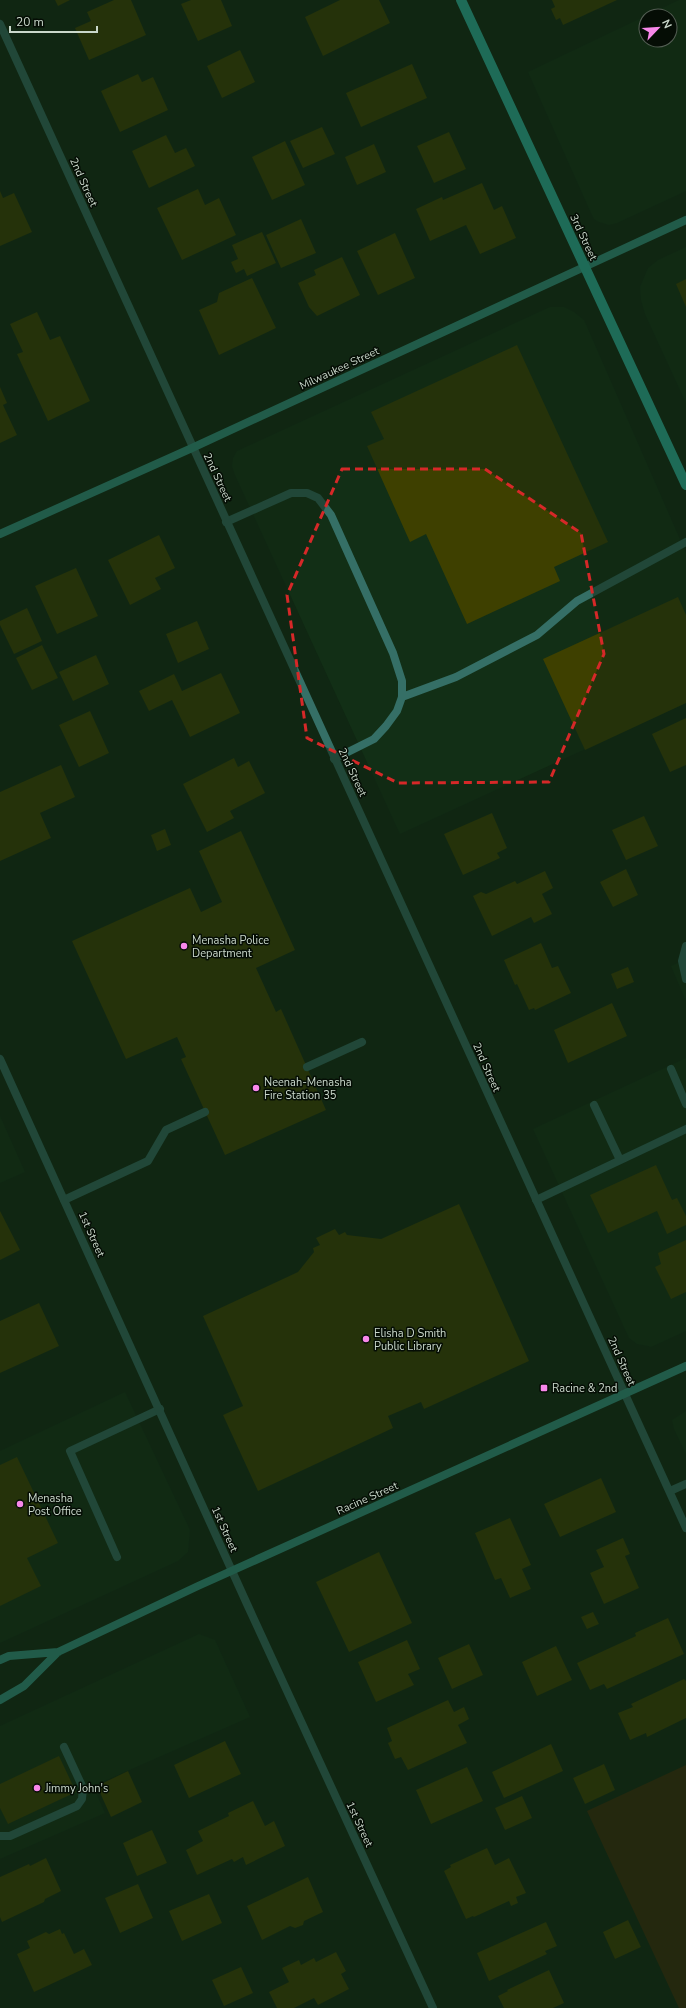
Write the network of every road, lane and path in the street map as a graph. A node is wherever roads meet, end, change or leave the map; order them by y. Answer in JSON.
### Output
{"nodes":[{"id":1,"x":461,"y":0,"type":"edge"},
{"id":2,"x":0,"y":24,"type":"edge"},
{"id":3,"x":686,"y":220,"type":"edge"},
{"id":4,"x":585,"y":267,"type":"junction"},
{"id":5,"x":192,"y":448,"type":"junction"},
{"id":6,"x":686,"y":485,"type":"edge"},
{"id":7,"x":226,"y":522,"type":"junction"},
{"id":8,"x":0,"y":534,"type":"edge"},
{"id":9,"x":686,"y":542,"type":"edge"},
{"id":10,"x":402,"y":697,"type":"junction"},
{"id":11,"x":334,"y":759,"type":"junction"},
{"id":12,"x":686,"y":946,"type":"edge"},
{"id":13,"x":686,"y":979,"type":"edge"},
{"id":14,"x":362,"y":1042,"type":"dead end"},
{"id":15,"x":0,"y":1059,"type":"edge"},
{"id":16,"x":307,"y":1067,"type":"dead end"},
{"id":17,"x":671,"y":1069,"type":"dead end"},
{"id":18,"x":686,"y":1104,"type":"edge"},
{"id":19,"x":594,"y":1105,"type":"dead end"},
{"id":20,"x":205,"y":1112,"type":"dead end"},
{"id":21,"x":686,"y":1129,"type":"edge"},
{"id":22,"x":620,"y":1160,"type":"junction"},
{"id":23,"x":64,"y":1200,"type":"junction"},
{"id":24,"x":536,"y":1200,"type":"junction"},
{"id":25,"x":686,"y":1366,"type":"edge"},
{"id":26,"x":625,"y":1395,"type":"junction"},
{"id":27,"x":160,"y":1409,"type":"junction"},
{"id":28,"x":686,"y":1484,"type":"edge"},
{"id":29,"x":670,"y":1491,"type":"junction"},
{"id":30,"x":686,"y":1528,"type":"edge"},
{"id":31,"x":117,"y":1556,"type":"dead end"},
{"id":32,"x":232,"y":1571,"type":"junction"},
{"id":33,"x":58,"y":1652,"type":"junction"},
{"id":34,"x":0,"y":1660,"type":"edge"},
{"id":35,"x":0,"y":1700,"type":"edge"},
{"id":36,"x":64,"y":1747,"type":"dead end"},
{"id":37,"x":0,"y":1836,"type":"edge"},
{"id":38,"x":432,"y":2008,"type":"edge"}],
"edges":[{"from":1,"to":4,"type":"main road","name":"3rd Street"},
{"from":2,"to":5,"type":"street","name":"2nd Street"},
{"from":3,"to":4,"type":"main road","name":"Milwaukee Street"},
{"from":4,"to":5,"type":"main road","name":"Milwaukee Street"},
{"from":4,"to":6,"type":"main road","name":"3rd Street"},
{"from":5,"to":7,"type":"street","name":"2nd Street"},
{"from":5,"to":8,"type":"main road","name":"Milwaukee Street"},
{"from":7,"to":10,"type":"street"},
{"from":7,"to":11,"type":"street","name":"2nd Street"},
{"from":9,"to":10,"type":"street"},
{"from":10,"to":11,"type":"street"},
{"from":11,"to":24,"type":"street","name":"2nd Street"},
{"from":12,"to":13,"type":"street"},
{"from":14,"to":16,"type":"street"},
{"from":15,"to":23,"type":"street","name":"1st Street"},
{"from":17,"to":18,"type":"street"},
{"from":19,"to":22,"type":"street"},
{"from":20,"to":23,"type":"street"},
{"from":21,"to":22,"type":"street"},
{"from":22,"to":24,"type":"street"},
{"from":23,"to":27,"type":"street","name":"1st Street"},
{"from":24,"to":26,"type":"street","name":"2nd Street"},
{"from":25,"to":26,"type":"main road","name":"Racine Street"},
{"from":26,"to":29,"type":"street","name":"2nd Street"},
{"from":26,"to":32,"type":"main road","name":"Racine Street"},
{"from":27,"to":31,"type":"street"},
{"from":27,"to":32,"type":"street","name":"1st Street"},
{"from":28,"to":29,"type":"street"},
{"from":29,"to":30,"type":"street","name":"2nd Street"},
{"from":32,"to":33,"type":"main road","name":"Racine Street"},
{"from":32,"to":38,"type":"street","name":"1st Street"},
{"from":33,"to":34,"type":"main road","name":"Racine Street"},
{"from":33,"to":35,"type":"main road","name":"Racine Street"},
{"from":36,"to":37,"type":"street"}]}
